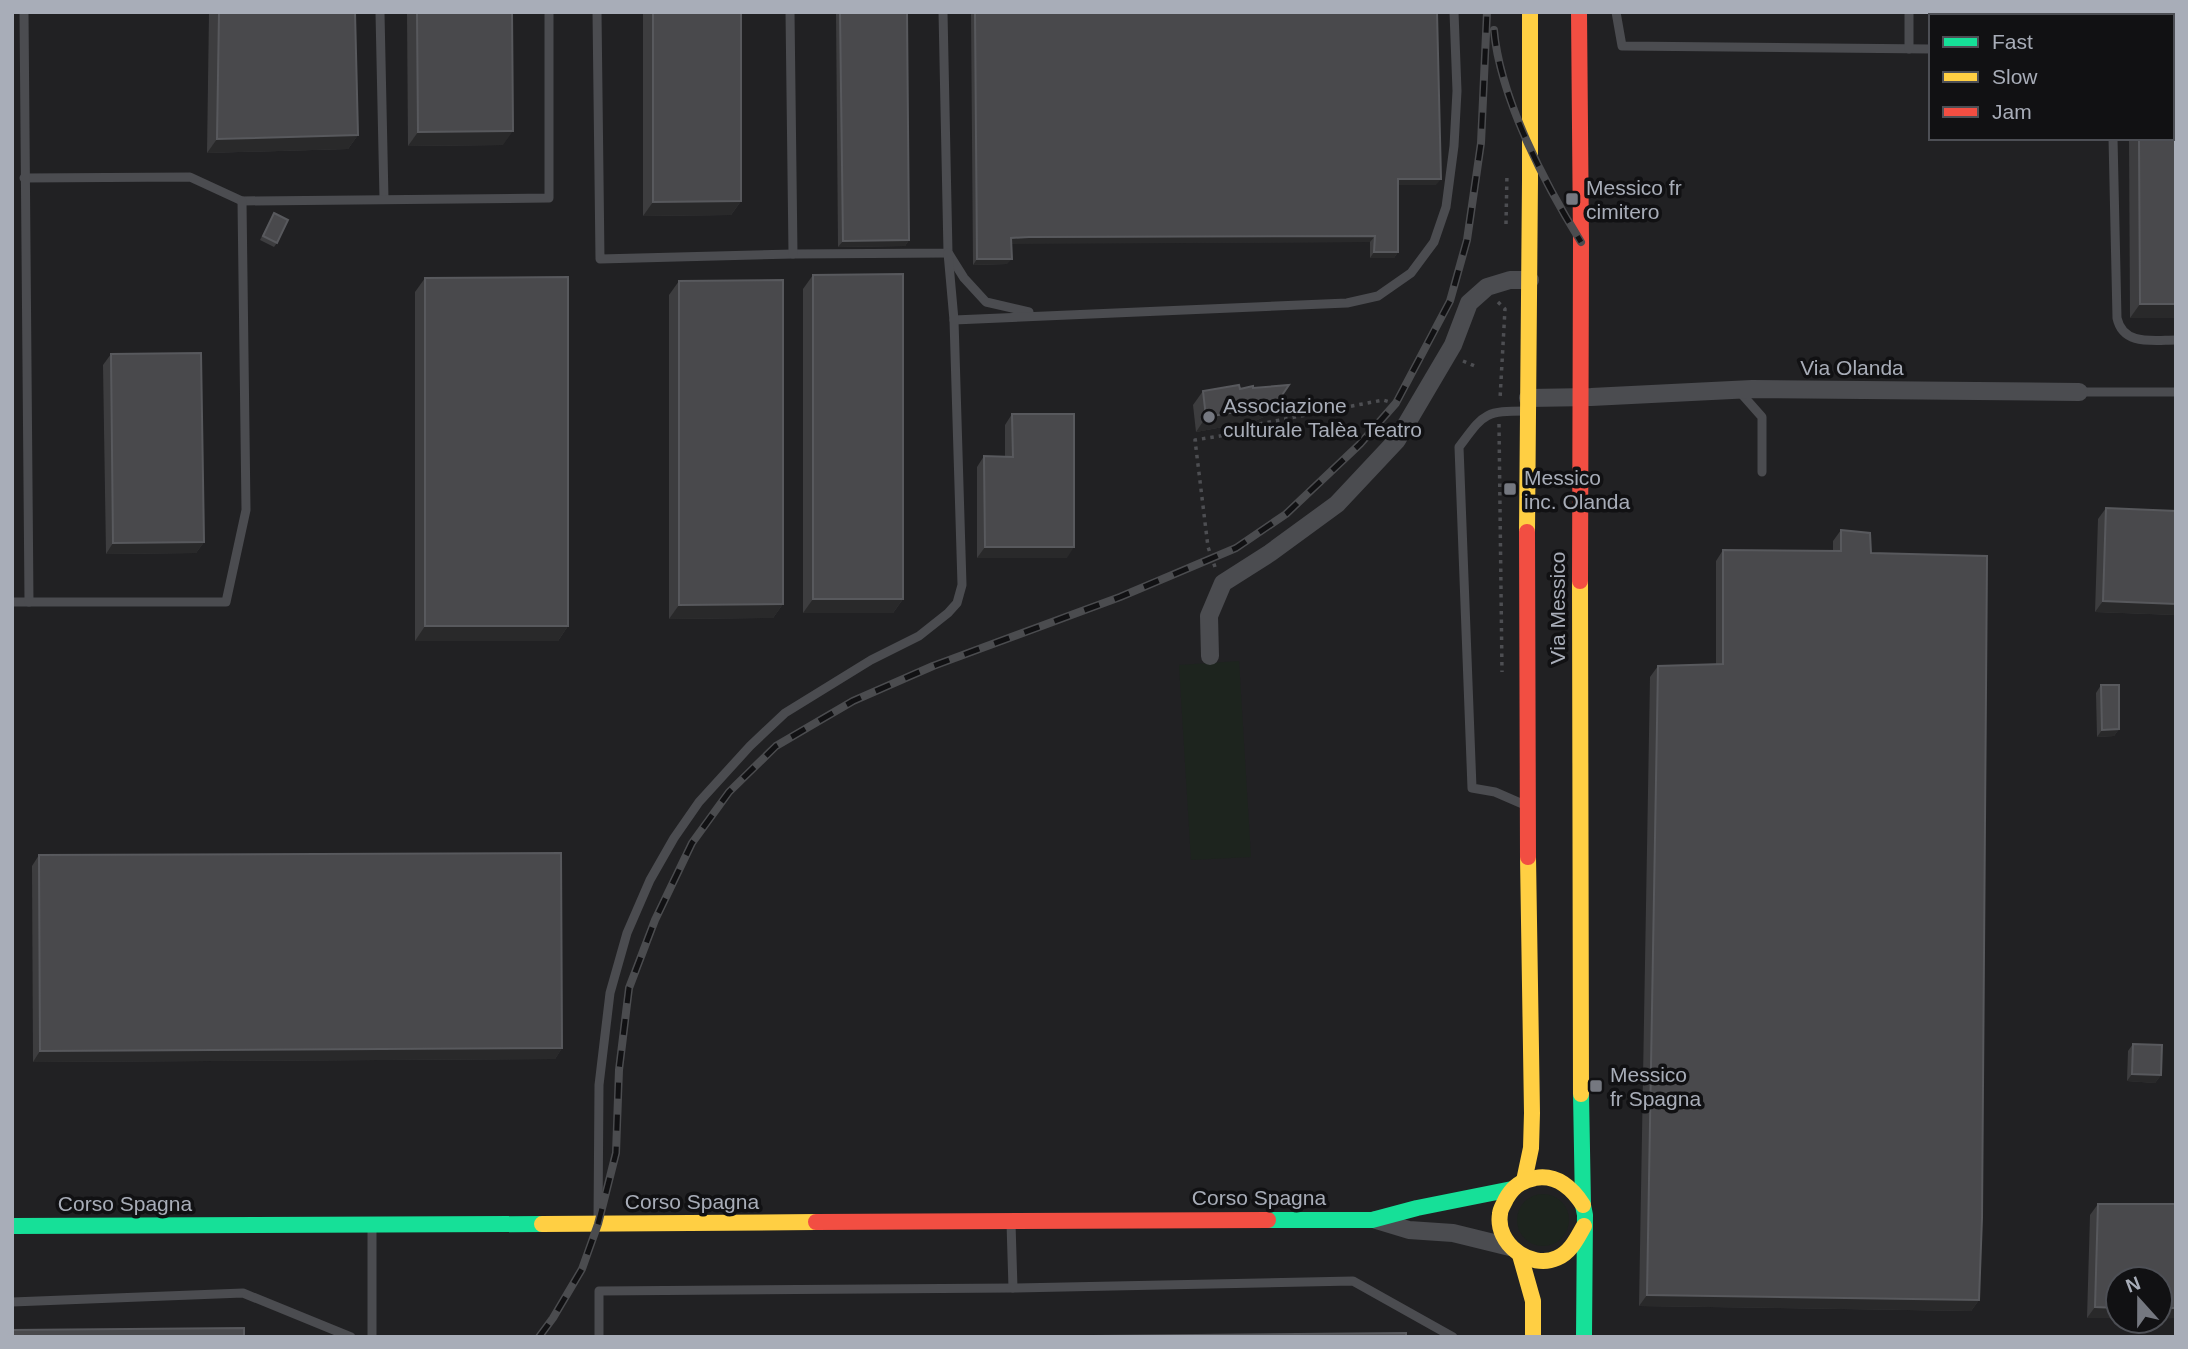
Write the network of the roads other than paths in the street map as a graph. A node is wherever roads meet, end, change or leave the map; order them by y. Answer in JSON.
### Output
{"nodes":[{"id":1,"x":24,"y":12,"type":"edge"},
{"id":2,"x":549,"y":12,"type":"edge"},
{"id":3,"x":597,"y":12,"type":"edge"},
{"id":4,"x":790,"y":12,"type":"edge"},
{"id":5,"x":943,"y":12,"type":"edge"},
{"id":6,"x":1454,"y":12,"type":"edge"},
{"id":7,"x":1530,"y":12,"type":"edge"},
{"id":8,"x":1579,"y":12,"type":"edge"},
{"id":9,"x":1616,"y":12,"type":"edge"},
{"id":10,"x":1909,"y":12,"type":"edge"},
{"id":11,"x":380,"y":13,"type":"edge"},
{"id":12,"x":1909,"y":49,"type":"junction"},
{"id":13,"x":1929,"y":49,"type":"edge"},
{"id":14,"x":2113,"y":140,"type":"edge"},
{"id":15,"x":24,"y":178,"type":"junction"},
{"id":16,"x":384,"y":199,"type":"junction"},
{"id":17,"x":242,"y":201,"type":"junction"},
{"id":18,"x":948,"y":253,"type":"junction"},
{"id":19,"x":793,"y":254,"type":"junction"},
{"id":20,"x":1530,"y":279,"type":"junction"},
{"id":21,"x":1039,"y":315,"type":"junction"},
{"id":22,"x":954,"y":320,"type":"junction"},
{"id":23,"x":2176,"y":340,"type":"edge"},
{"id":24,"x":1738,"y":390,"type":"junction"},
{"id":25,"x":2079,"y":392,"type":"joint"},
{"id":26,"x":2176,"y":392,"type":"edge"},
{"id":27,"x":1579,"y":397,"type":"junction"},
{"id":28,"x":1528,"y":404,"type":"junction"},
{"id":29,"x":1762,"y":472,"type":"dead end"},
{"id":30,"x":12,"y":602,"type":"edge"},
{"id":31,"x":29,"y":602,"type":"junction"},
{"id":32,"x":1210,"y":656,"type":"dead end"},
{"id":33,"x":1527,"y":805,"type":"junction"},
{"id":34,"x":1518,"y":1185,"type":"junction"},
{"id":35,"x":1583,"y":1205,"type":"junction"},
{"id":36,"x":1372,"y":1220,"type":"junction"},
{"id":37,"x":1010,"y":1221,"type":"junction"},
{"id":38,"x":372,"y":1224,"type":"junction"},
{"id":39,"x":598,"y":1224,"type":"junction"},
{"id":40,"x":12,"y":1226,"type":"edge"},
{"id":41,"x":1585,"y":1226,"type":"junction"},
{"id":42,"x":1515,"y":1251,"type":"junction"},
{"id":43,"x":1013,"y":1288,"type":"junction"},
{"id":44,"x":12,"y":1302,"type":"edge"},
{"id":45,"x":351,"y":1337,"type":"edge"},
{"id":46,"x":372,"y":1337,"type":"edge"},
{"id":47,"x":598,"y":1337,"type":"edge"},
{"id":48,"x":1453,"y":1337,"type":"edge"},
{"id":49,"x":1534,"y":1337,"type":"edge"},
{"id":50,"x":1584,"y":1337,"type":"edge"}],
"edges":[{"from":1,"to":15,"type":"lane"},
{"from":2,"to":16,"type":"lane"},
{"from":3,"to":19,"type":"lane"},
{"from":4,"to":19,"type":"lane"},
{"from":5,"to":18,"type":"lane"},
{"from":6,"to":21,"type":"lane"},
{"from":7,"to":20,"type":"street","name":"Via Messico"},
{"from":8,"to":27,"type":"street","name":"Via Messico"},
{"from":9,"to":12,"type":"lane"},
{"from":10,"to":12,"type":"lane"},
{"from":11,"to":16,"type":"lane"},
{"from":12,"to":13,"type":"lane"},
{"from":14,"to":23,"type":"lane"},
{"from":15,"to":17,"type":"lane"},
{"from":15,"to":31,"type":"lane"},
{"from":16,"to":17,"type":"lane"},
{"from":17,"to":31,"type":"lane"},
{"from":18,"to":19,"type":"lane"},
{"from":18,"to":21,"type":"lane"},
{"from":18,"to":22,"type":"lane"},
{"from":20,"to":28,"type":"street","name":"Via Messico"},
{"from":20,"to":32,"type":"street"},
{"from":21,"to":22,"type":"lane"},
{"from":22,"to":39,"type":"lane"},
{"from":24,"to":25,"type":"street","name":"Via Olanda"},
{"from":24,"to":27,"type":"street","name":"Via Olanda"},
{"from":24,"to":29,"type":"lane"},
{"from":25,"to":26,"type":"lane","name":"Via Olanda"},
{"from":27,"to":28,"type":"street","name":"Via Olanda"},
{"from":27,"to":35,"type":"street","name":"Via Messico"},
{"from":28,"to":33,"type":"street","name":"Via Messico"},
{"from":28,"to":33,"type":"lane"},
{"from":30,"to":31,"type":"lane"},
{"from":33,"to":34,"type":"street","name":"Via Messico"},
{"from":34,"to":35,"type":"street"},
{"from":34,"to":36,"type":"street","name":"Corso Spagna"},
{"from":34,"to":42,"type":"street","name":"Via Messico"},
{"from":35,"to":41,"type":"street","name":"Via Messico"},
{"from":36,"to":37,"type":"street","name":"Corso Spagna"},
{"from":36,"to":42,"type":"street","name":"Corso Spagna"},
{"from":37,"to":39,"type":"street","name":"Corso Spagna"},
{"from":37,"to":43,"type":"lane"},
{"from":38,"to":39,"type":"street","name":"Corso Spagna"},
{"from":38,"to":40,"type":"street","name":"Corso Spagna"},
{"from":38,"to":46,"type":"lane"},
{"from":41,"to":42,"type":"street"},
{"from":41,"to":50,"type":"street","name":"Via Messico"},
{"from":42,"to":49,"type":"street","name":"Via Messico"},
{"from":43,"to":47,"type":"lane"},
{"from":43,"to":48,"type":"lane"},
{"from":44,"to":45,"type":"lane"}]}
